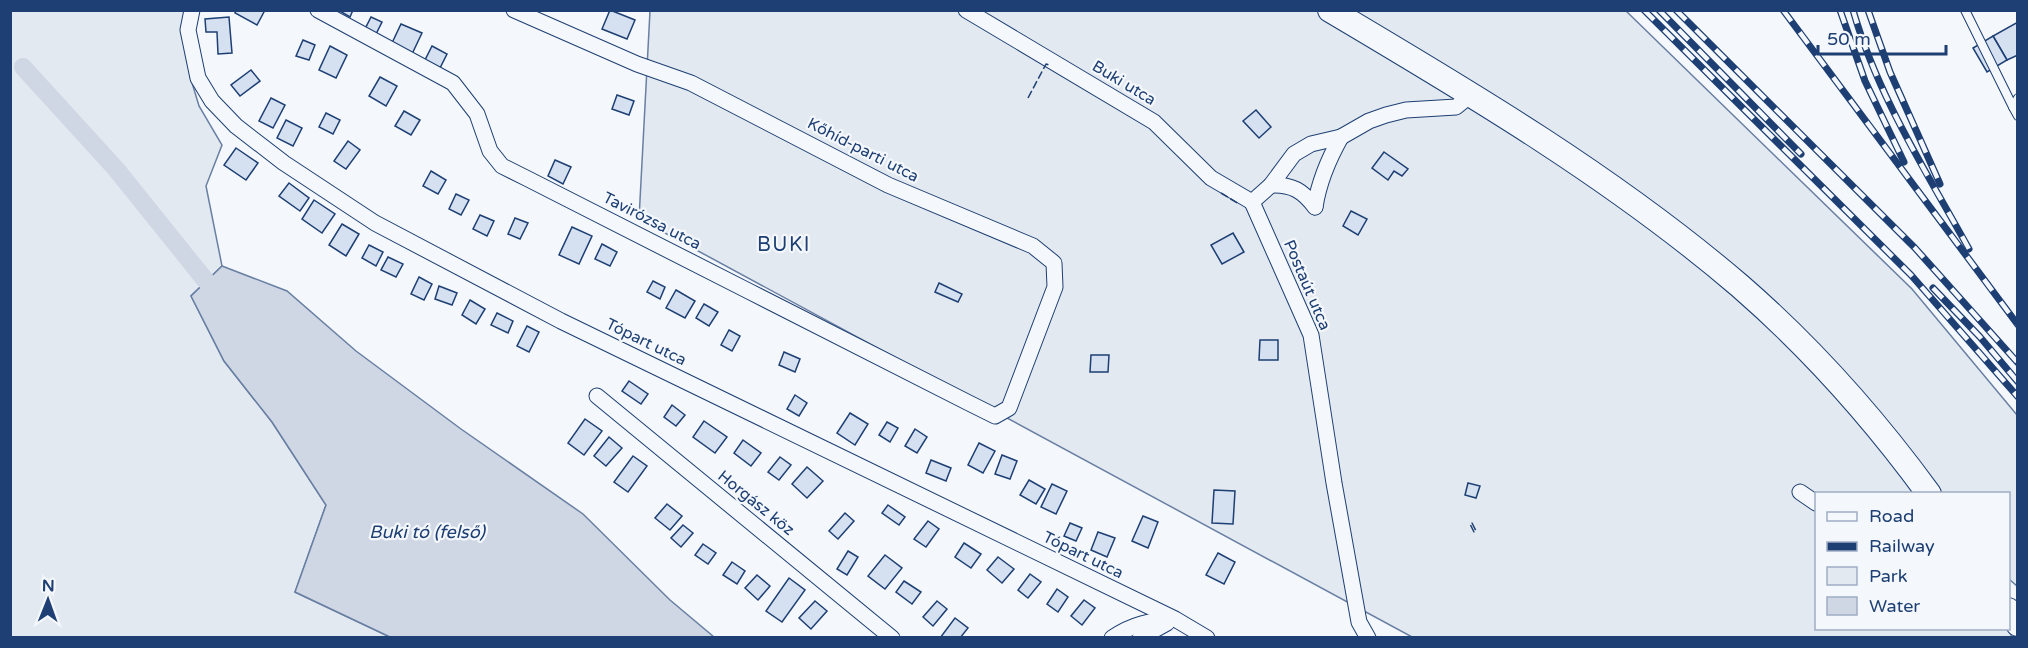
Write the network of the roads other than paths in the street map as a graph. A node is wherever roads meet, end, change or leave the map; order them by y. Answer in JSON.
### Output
{"nodes":[{"id":1,"x":192,"y":10,"type":"edge"},
{"id":2,"x":318,"y":10,"type":"edge"},
{"id":3,"x":514,"y":10,"type":"edge"},
{"id":4,"x":966,"y":10,"type":"edge"},
{"id":5,"x":1330,"y":10,"type":"edge"},
{"id":6,"x":1965,"y":10,"type":"edge"},
{"id":7,"x":1472,"y":94,"type":"junction"},
{"id":8,"x":2018,"y":98,"type":"edge"},
{"id":9,"x":2013,"y":107,"type":"junction"},
{"id":10,"x":2018,"y":116,"type":"edge"},
{"id":11,"x":1341,"y":137,"type":"junction"},
{"id":12,"x":1271,"y":185,"type":"junction"},
{"id":13,"x":1252,"y":202,"type":"junction"},
{"id":14,"x":597,"y":396,"type":"dead end"},
{"id":15,"x":1010,"y":408,"type":"joint"},
{"id":16,"x":1800,"y":492,"type":"dead end"},
{"id":17,"x":1927,"y":492,"type":"edge"},
{"id":18,"x":1815,"y":503,"type":"edge"},
{"id":19,"x":1175,"y":619,"type":"junction"},
{"id":20,"x":892,"y":638,"type":"edge"},
{"id":21,"x":1112,"y":638,"type":"edge"},
{"id":22,"x":1140,"y":638,"type":"edge"},
{"id":23,"x":1207,"y":638,"type":"edge"},
{"id":24,"x":1368,"y":638,"type":"edge"}],
"edges":[{"from":1,"to":19,"type":"street","name":"Tópart utca"},
{"from":2,"to":15,"type":"street","name":"Tavirózsa utca"},
{"from":3,"to":15,"type":"street","name":"Kőhíd-parti utca"},
{"from":4,"to":13,"type":"street","name":"Buki utca"},
{"from":5,"to":7,"type":"main road"},
{"from":6,"to":9,"type":"lane"},
{"from":7,"to":11,"type":"street"},
{"from":7,"to":17,"type":"main road"},
{"from":8,"to":9,"type":"lane"},
{"from":9,"to":10,"type":"lane"},
{"from":11,"to":12,"type":"street"},
{"from":11,"to":12,"type":"street"},
{"from":12,"to":13,"type":"street"},
{"from":13,"to":24,"type":"street","name":"Postaút utca"},
{"from":14,"to":20,"type":"street","name":"Horgász köz"},
{"from":16,"to":18,"type":"street"},
{"from":19,"to":21,"type":"street"},
{"from":19,"to":22,"type":"street"},
{"from":19,"to":23,"type":"street","name":"Tópart utca"}]}
